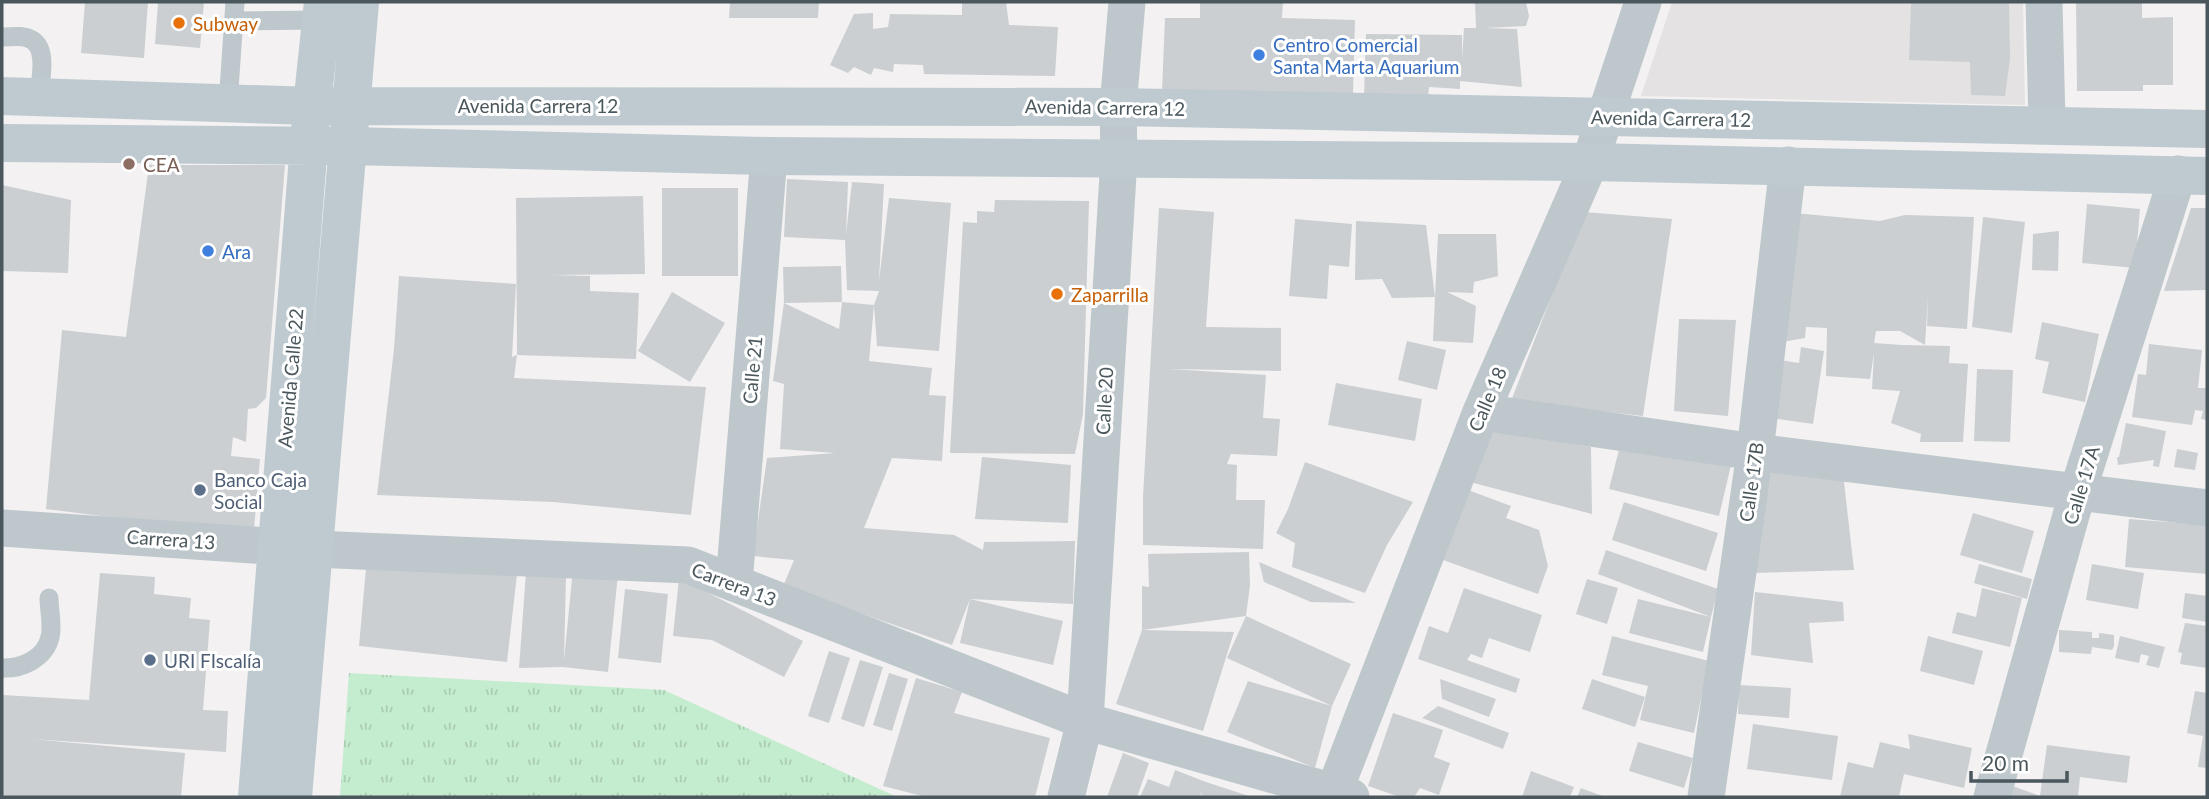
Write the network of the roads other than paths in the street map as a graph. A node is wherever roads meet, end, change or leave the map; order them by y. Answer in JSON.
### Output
{"nodes":[{"id":1,"x":360,"y":2,"type":"edge"},
{"id":2,"x":1127,"y":2,"type":"edge"},
{"id":3,"x":1643,"y":2,"type":"edge"},
{"id":4,"x":2044,"y":2,"type":"edge"},
{"id":5,"x":322,"y":11,"type":"edge"},
{"id":6,"x":234,"y":12,"type":"edge"},
{"id":7,"x":2,"y":37,"type":"edge"},
{"id":8,"x":20,"y":97,"type":"edge"},
{"id":9,"x":228,"y":104,"type":"junction"},
{"id":10,"x":351,"y":105,"type":"junction"},
{"id":11,"x":312,"y":106,"type":"junction"},
{"id":12,"x":1118,"y":107,"type":"junction"},
{"id":13,"x":1605,"y":117,"type":"junction"},
{"id":14,"x":2047,"y":124,"type":"junction"},
{"id":15,"x":2207,"y":129,"type":"edge"},
{"id":16,"x":2,"y":143,"type":"edge"},
{"id":17,"x":348,"y":146,"type":"junction"},
{"id":18,"x":309,"y":147,"type":"junction"},
{"id":19,"x":769,"y":156,"type":"junction"},
{"id":20,"x":1119,"y":158,"type":"junction"},
{"id":21,"x":1590,"y":162,"type":"junction"},
{"id":22,"x":1788,"y":165,"type":"junction"},
{"id":23,"x":2193,"y":175,"type":"edge"},
{"id":24,"x":1481,"y":412,"type":"junction"},
{"id":25,"x":1755,"y":452,"type":"junction"},
{"id":26,"x":2077,"y":494,"type":"junction"},
{"id":27,"x":2207,"y":508,"type":"edge"},
{"id":28,"x":2,"y":528,"type":"edge"},
{"id":29,"x":295,"y":547,"type":"junction"},
{"id":30,"x":734,"y":583,"type":"junction"},
{"id":31,"x":49,"y":598,"type":"dead end"},
{"id":32,"x":2,"y":668,"type":"edge"},
{"id":33,"x":1085,"y":721,"type":"junction"},
{"id":34,"x":1339,"y":795,"type":"edge"},
{"id":35,"x":257,"y":797,"type":"edge"},
{"id":36,"x":293,"y":797,"type":"edge"},
{"id":37,"x":1066,"y":797,"type":"edge"},
{"id":38,"x":1706,"y":797,"type":"edge"},
{"id":39,"x":1992,"y":797,"type":"edge"}],
"edges":[{"from":1,"to":10,"type":"street","name":"Avenida Calle 22"},
{"from":2,"to":12,"type":"street","name":"Calle 20"},
{"from":3,"to":13,"type":"street","name":"Calle 18"},
{"from":4,"to":14,"type":"street"},
{"from":5,"to":6,"type":"lane"},
{"from":5,"to":11,"type":"street","name":"Avenida Calle 22"},
{"from":6,"to":9,"type":"lane"},
{"from":7,"to":8,"type":"lane"},
{"from":8,"to":9,"type":"street","name":"Avenida Carrera 12"},
{"from":9,"to":11,"type":"street","name":"Avenida Carrera 12"},
{"from":10,"to":11,"type":"street","name":"Avenida Carrera 12"},
{"from":10,"to":12,"type":"street","name":"Avenida Carrera 12"},
{"from":10,"to":17,"type":"street","name":"Avenida Calle 22"},
{"from":11,"to":18,"type":"street","name":"Avenida Calle 22"},
{"from":12,"to":13,"type":"street","name":"Avenida Carrera 12"},
{"from":12,"to":20,"type":"street","name":"Calle 20"},
{"from":13,"to":14,"type":"street","name":"Avenida Carrera 12"},
{"from":13,"to":21,"type":"street","name":"Calle 18"},
{"from":14,"to":15,"type":"street","name":"Avenida Carrera 12"},
{"from":16,"to":18,"type":"street"},
{"from":17,"to":18,"type":"street"},
{"from":17,"to":19,"type":"street"},
{"from":17,"to":29,"type":"street","name":"Avenida Calle 22"},
{"from":18,"to":29,"type":"street","name":"Avenida Calle 22"},
{"from":19,"to":20,"type":"street"},
{"from":19,"to":30,"type":"street","name":"Calle 21"},
{"from":20,"to":21,"type":"street"},
{"from":20,"to":33,"type":"street","name":"Calle 20"},
{"from":21,"to":22,"type":"street"},
{"from":21,"to":24,"type":"street","name":"Calle 18"},
{"from":22,"to":23,"type":"street"},
{"from":22,"to":25,"type":"street","name":"Calle 17B"},
{"from":23,"to":26,"type":"street","name":"Calle 17A"},
{"from":24,"to":25,"type":"street"},
{"from":24,"to":34,"type":"street","name":"Calle 18"},
{"from":25,"to":26,"type":"street"},
{"from":25,"to":38,"type":"street","name":"Calle 17B"},
{"from":26,"to":27,"type":"street"},
{"from":26,"to":39,"type":"street","name":"Calle 17A"},
{"from":28,"to":29,"type":"street","name":"Carrera 13"},
{"from":29,"to":30,"type":"street","name":"Carrera 13"},
{"from":29,"to":35,"type":"street","name":"Avenida Calle 22"},
{"from":29,"to":36,"type":"street","name":"Avenida Calle 22"},
{"from":30,"to":33,"type":"street","name":"Carrera 13"},
{"from":31,"to":32,"type":"lane"},
{"from":33,"to":34,"type":"street","name":"Carrera 13"},
{"from":33,"to":37,"type":"street","name":"Calle 20"}]}
